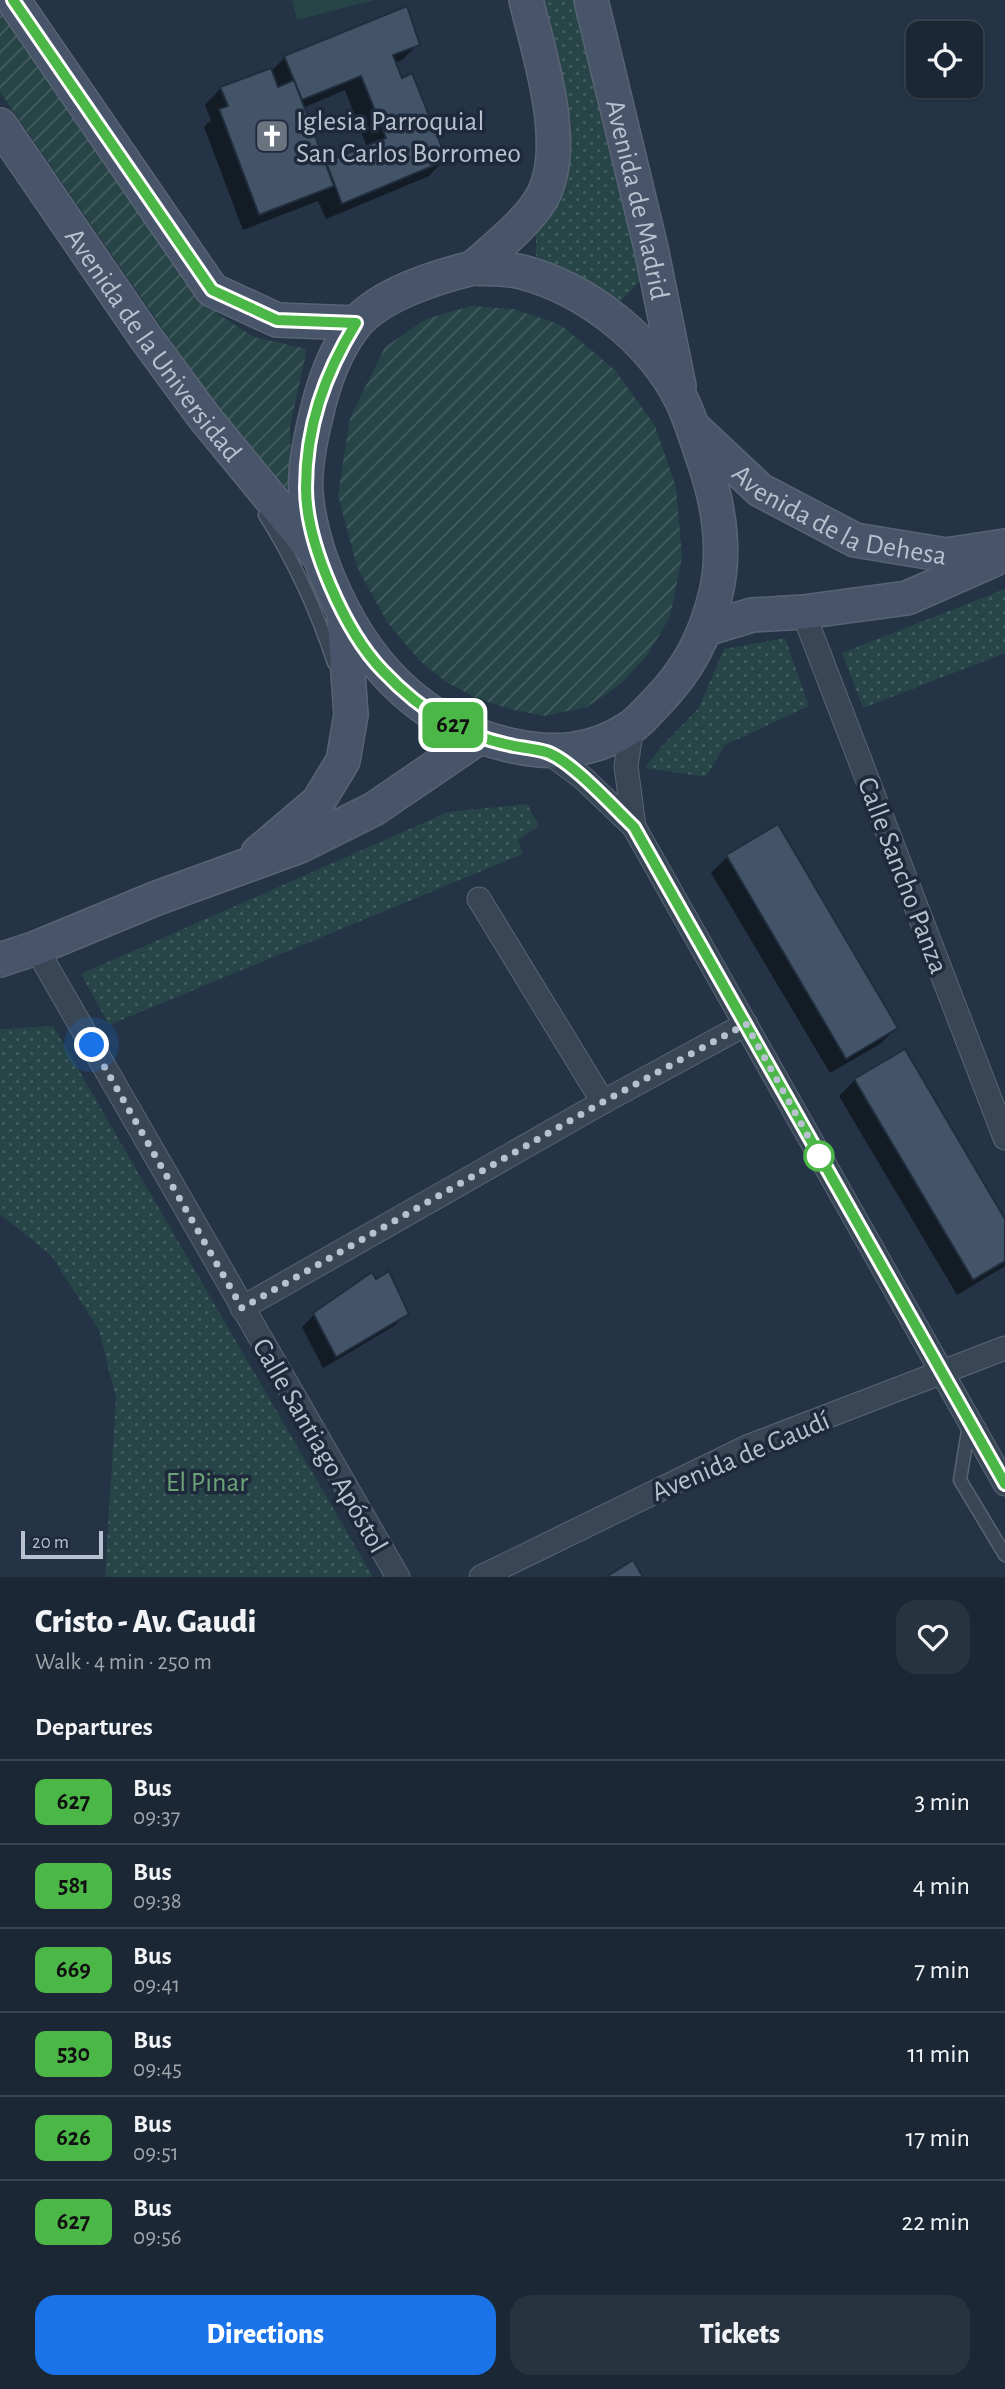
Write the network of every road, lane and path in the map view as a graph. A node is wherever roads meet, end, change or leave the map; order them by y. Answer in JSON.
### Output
{"nodes":[{"id":1,"x":13,"y":0,"type":"edge"},
{"id":2,"x":526,"y":0,"type":"edge"},
{"id":3,"x":591,"y":0,"type":"edge"},
{"id":4,"x":0,"y":125,"type":"edge"},
{"id":5,"x":473,"y":268,"type":"junction"},
{"id":6,"x":356,"y":323,"type":"junction"},
{"id":7,"x":687,"y":413,"type":"junction"},
{"id":8,"x":204,"y":417,"type":"junction"},
{"id":9,"x":1005,"y":546,"type":"edge"},
{"id":10,"x":1005,"y":555,"type":"edge"},
{"id":11,"x":319,"y":556,"type":"junction"},
{"id":12,"x":343,"y":611,"type":"junction"},
{"id":13,"x":803,"y":611,"type":"junction"},
{"id":14,"x":706,"y":629,"type":"junction"},
{"id":15,"x":351,"y":715,"type":"junction"},
{"id":16,"x":632,"y":727,"type":"junction"},
{"id":17,"x":478,"y":738,"type":"junction"},
{"id":18,"x":548,"y":752,"type":"junction"},
{"id":19,"x":634,"y":827,"type":"junction"},
{"id":20,"x":242,"y":867,"type":"junction"},
{"id":21,"x":479,"y":899,"type":"dead end"},
{"id":22,"x":36,"y":948,"type":"junction"},
{"id":23,"x":0,"y":960,"type":"edge"},
{"id":24,"x":746,"y":1024,"type":"junction"},
{"id":25,"x":603,"y":1102,"type":"junction"},
{"id":26,"x":1005,"y":1138,"type":"edge"},
{"id":27,"x":242,"y":1308,"type":"junction"},
{"id":28,"x":1005,"y":1348,"type":"edge"},
{"id":29,"x":942,"y":1373,"type":"junction"},
{"id":30,"x":969,"y":1421,"type":"junction"},
{"id":31,"x":1005,"y":1484,"type":"edge"},
{"id":32,"x":1005,"y":1555,"type":"edge"},
{"id":33,"x":398,"y":1577,"type":"edge"},
{"id":34,"x":481,"y":1577,"type":"edge"}],
"edges":[{"from":1,"to":6,"type":"street"},
{"from":2,"to":5,"type":"street"},
{"from":3,"to":7,"type":"street","name":"Avenida de Madrid"},
{"from":4,"to":8,"type":"street","name":"Avenida de la Universidad"},
{"from":5,"to":6,"type":"street"},
{"from":5,"to":7,"type":"street"},
{"from":6,"to":11,"type":"street"},
{"from":7,"to":9,"type":"street","name":"Avenida de la Dehesa"},
{"from":7,"to":14,"type":"street"},
{"from":8,"to":11,"type":"street","name":"Avenida de la Universidad"},
{"from":8,"to":15,"type":"lane"},
{"from":10,"to":13,"type":"street","name":"Avenida de la Dehesa"},
{"from":11,"to":12,"type":"street"},
{"from":12,"to":15,"type":"street"},
{"from":12,"to":17,"type":"street"},
{"from":13,"to":14,"type":"street","name":"Avenida de la Dehesa"},
{"from":13,"to":26,"type":"street","name":"Calle Sancho Panza"},
{"from":14,"to":16,"type":"street"},
{"from":15,"to":20,"type":"street"},
{"from":16,"to":18,"type":"street"},
{"from":16,"to":19,"type":"street"},
{"from":17,"to":18,"type":"street"},
{"from":17,"to":20,"type":"street"},
{"from":18,"to":19,"type":"street"},
{"from":19,"to":24,"type":"street"},
{"from":20,"to":22,"type":"street"},
{"from":21,"to":25,"type":"street"},
{"from":22,"to":23,"type":"street"},
{"from":22,"to":27,"type":"street","name":"Calle Santiago Apóstol"},
{"from":24,"to":25,"type":"street"},
{"from":24,"to":29,"type":"street"},
{"from":25,"to":27,"type":"street"},
{"from":27,"to":33,"type":"street","name":"Calle Santiago Apóstol"},
{"from":28,"to":29,"type":"street","name":"Avenida de Gaudí"},
{"from":29,"to":30,"type":"street"},
{"from":29,"to":34,"type":"street","name":"Avenida de Gaudí"},
{"from":30,"to":31,"type":"street"},
{"from":30,"to":32,"type":"lane"}]}
